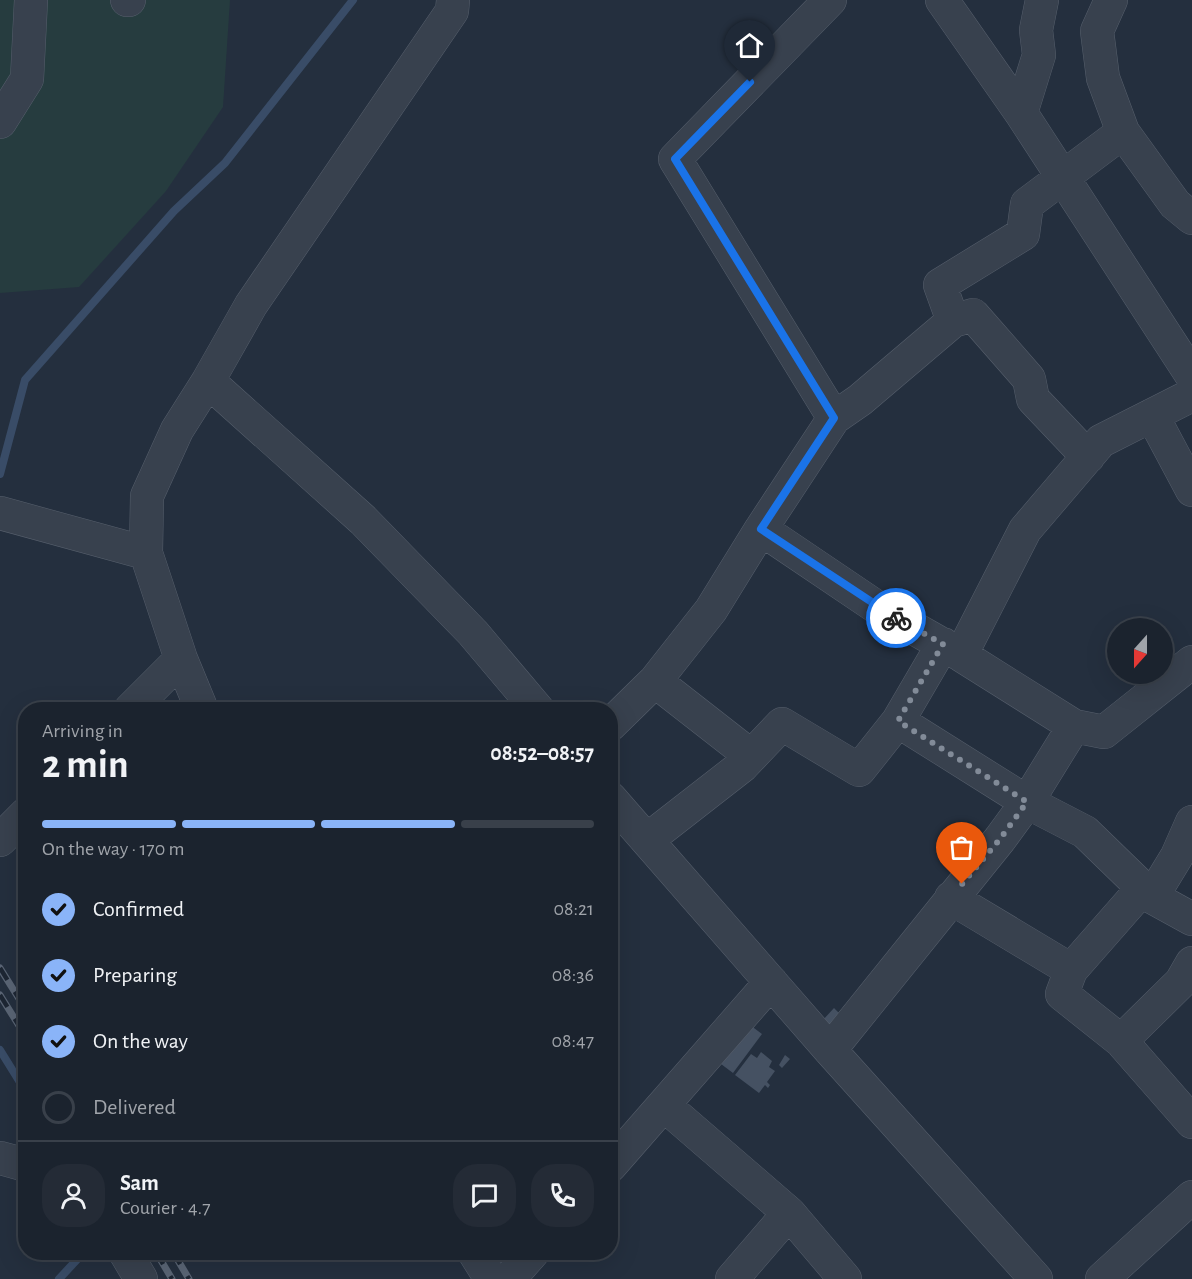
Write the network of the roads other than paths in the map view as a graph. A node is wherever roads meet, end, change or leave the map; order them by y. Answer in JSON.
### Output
{"nodes":[{"id":1,"x":31,"y":0,"type":"edge"},
{"id":2,"x":453,"y":0,"type":"edge"},
{"id":3,"x":830,"y":0,"type":"edge"},
{"id":4,"x":942,"y":0,"type":"edge"},
{"id":5,"x":1042,"y":0,"type":"edge"},
{"id":6,"x":1111,"y":0,"type":"edge"},
{"id":7,"x":1020,"y":113,"type":"junction"},
{"id":8,"x":0,"y":122,"type":"edge"},
{"id":9,"x":1123,"y":132,"type":"junction"},
{"id":10,"x":1063,"y":178,"type":"junction"},
{"id":11,"x":1192,"y":218,"type":"edge"},
{"id":12,"x":953,"y":321,"type":"junction"},
{"id":13,"x":1192,"y":376,"type":"edge"},
{"id":14,"x":208,"y":381,"type":"junction"},
{"id":15,"x":1192,"y":395,"type":"edge"},
{"id":16,"x":1152,"y":415,"type":"junction"},
{"id":17,"x":834,"y":418,"type":"junction"},
{"id":18,"x":1088,"y":457,"type":"junction"},
{"id":19,"x":1192,"y":490,"type":"edge"},
{"id":20,"x":3,"y":514,"type":"edge"},
{"id":21,"x":761,"y":529,"type":"junction"},
{"id":22,"x":146,"y":553,"type":"junction"},
{"id":23,"x":952,"y":649,"type":"junction"},
{"id":24,"x":181,"y":659,"type":"junction"},
{"id":25,"x":1192,"y":662,"type":"edge"},
{"id":26,"x":655,"y":681,"type":"junction"},
{"id":27,"x":138,"y":702,"type":"edge"},
{"id":28,"x":199,"y":702,"type":"edge"},
{"id":29,"x":531,"y":702,"type":"edge"},
{"id":30,"x":618,"y":717,"type":"edge"},
{"id":31,"x":898,"y":721,"type":"junction"},
{"id":32,"x":1074,"y":726,"type":"junction"},
{"id":33,"x":751,"y":756,"type":"junction"},
{"id":34,"x":1027,"y":802,"type":"junction"},
{"id":35,"x":618,"y":807,"type":"edge"},
{"id":36,"x":18,"y":822,"type":"edge"},
{"id":37,"x":1192,"y":822,"type":"edge"},
{"id":38,"x":0,"y":840,"type":"edge"},
{"id":39,"x":647,"y":840,"type":"junction"},
{"id":40,"x":1147,"y":893,"type":"junction"},
{"id":41,"x":951,"y":898,"type":"junction"},
{"id":42,"x":1192,"y":919,"type":"edge"},
{"id":43,"x":1192,"y":963,"type":"edge"},
{"id":44,"x":1071,"y":970,"type":"junction"},
{"id":45,"x":771,"y":982,"type":"junction"},
{"id":46,"x":1121,"y":1041,"type":"junction"},
{"id":47,"x":830,"y":1050,"type":"junction"},
{"id":48,"x":664,"y":1105,"type":"junction"},
{"id":49,"x":1192,"y":1122,"type":"edge"},
{"id":50,"x":618,"y":1157,"type":"edge"},
{"id":51,"x":0,"y":1158,"type":"edge"},
{"id":52,"x":18,"y":1163,"type":"edge"},
{"id":53,"x":1192,"y":1197,"type":"edge"},
{"id":54,"x":789,"y":1213,"type":"junction"},
{"id":55,"x":130,"y":1260,"type":"edge"},
{"id":56,"x":479,"y":1260,"type":"edge"},
{"id":57,"x":526,"y":1260,"type":"edge"},
{"id":58,"x":141,"y":1279,"type":"edge"},
{"id":59,"x":491,"y":1279,"type":"edge"},
{"id":60,"x":509,"y":1279,"type":"edge"},
{"id":61,"x":732,"y":1279,"type":"edge"},
{"id":62,"x":845,"y":1279,"type":"edge"},
{"id":63,"x":1036,"y":1279,"type":"edge"},
{"id":64,"x":1102,"y":1279,"type":"edge"}],
"edges":[{"from":1,"to":8,"type":"street"},
{"from":2,"to":14,"type":"street"},
{"from":3,"to":17,"type":"street"},
{"from":4,"to":7,"type":"street"},
{"from":5,"to":7,"type":"street"},
{"from":6,"to":9,"type":"street"},
{"from":7,"to":10,"type":"street"},
{"from":9,"to":10,"type":"street"},
{"from":9,"to":11,"type":"street"},
{"from":10,"to":12,"type":"street"},
{"from":10,"to":13,"type":"street"},
{"from":12,"to":17,"type":"street"},
{"from":12,"to":18,"type":"street"},
{"from":14,"to":22,"type":"street"},
{"from":14,"to":29,"type":"street"},
{"from":15,"to":16,"type":"street"},
{"from":16,"to":18,"type":"street"},
{"from":16,"to":19,"type":"street"},
{"from":17,"to":21,"type":"street"},
{"from":18,"to":23,"type":"street"},
{"from":20,"to":22,"type":"street"},
{"from":21,"to":23,"type":"street"},
{"from":21,"to":26,"type":"street"},
{"from":22,"to":24,"type":"street"},
{"from":23,"to":31,"type":"street"},
{"from":23,"to":32,"type":"street"},
{"from":24,"to":27,"type":"street"},
{"from":24,"to":28,"type":"street"},
{"from":25,"to":32,"type":"street"},
{"from":26,"to":30,"type":"street"},
{"from":26,"to":33,"type":"street"},
{"from":31,"to":33,"type":"street"},
{"from":31,"to":34,"type":"street"},
{"from":32,"to":34,"type":"street"},
{"from":33,"to":39,"type":"street"},
{"from":34,"to":40,"type":"street"},
{"from":34,"to":41,"type":"street"},
{"from":35,"to":39,"type":"street"},
{"from":36,"to":38,"type":"street"},
{"from":37,"to":40,"type":"street"},
{"from":39,"to":45,"type":"street"},
{"from":40,"to":42,"type":"street"},
{"from":40,"to":44,"type":"street"},
{"from":41,"to":44,"type":"street"},
{"from":41,"to":47,"type":"street"},
{"from":43,"to":46,"type":"street"},
{"from":44,"to":46,"type":"street"},
{"from":45,"to":47,"type":"street"},
{"from":45,"to":48,"type":"street"},
{"from":46,"to":49,"type":"street"},
{"from":47,"to":63,"type":"street"},
{"from":48,"to":50,"type":"street"},
{"from":48,"to":54,"type":"street"},
{"from":51,"to":52,"type":"street"},
{"from":53,"to":64,"type":"street"},
{"from":54,"to":61,"type":"street"},
{"from":54,"to":62,"type":"street"},
{"from":55,"to":58,"type":"street"},
{"from":56,"to":59,"type":"street"},
{"from":57,"to":60,"type":"street"}]}
